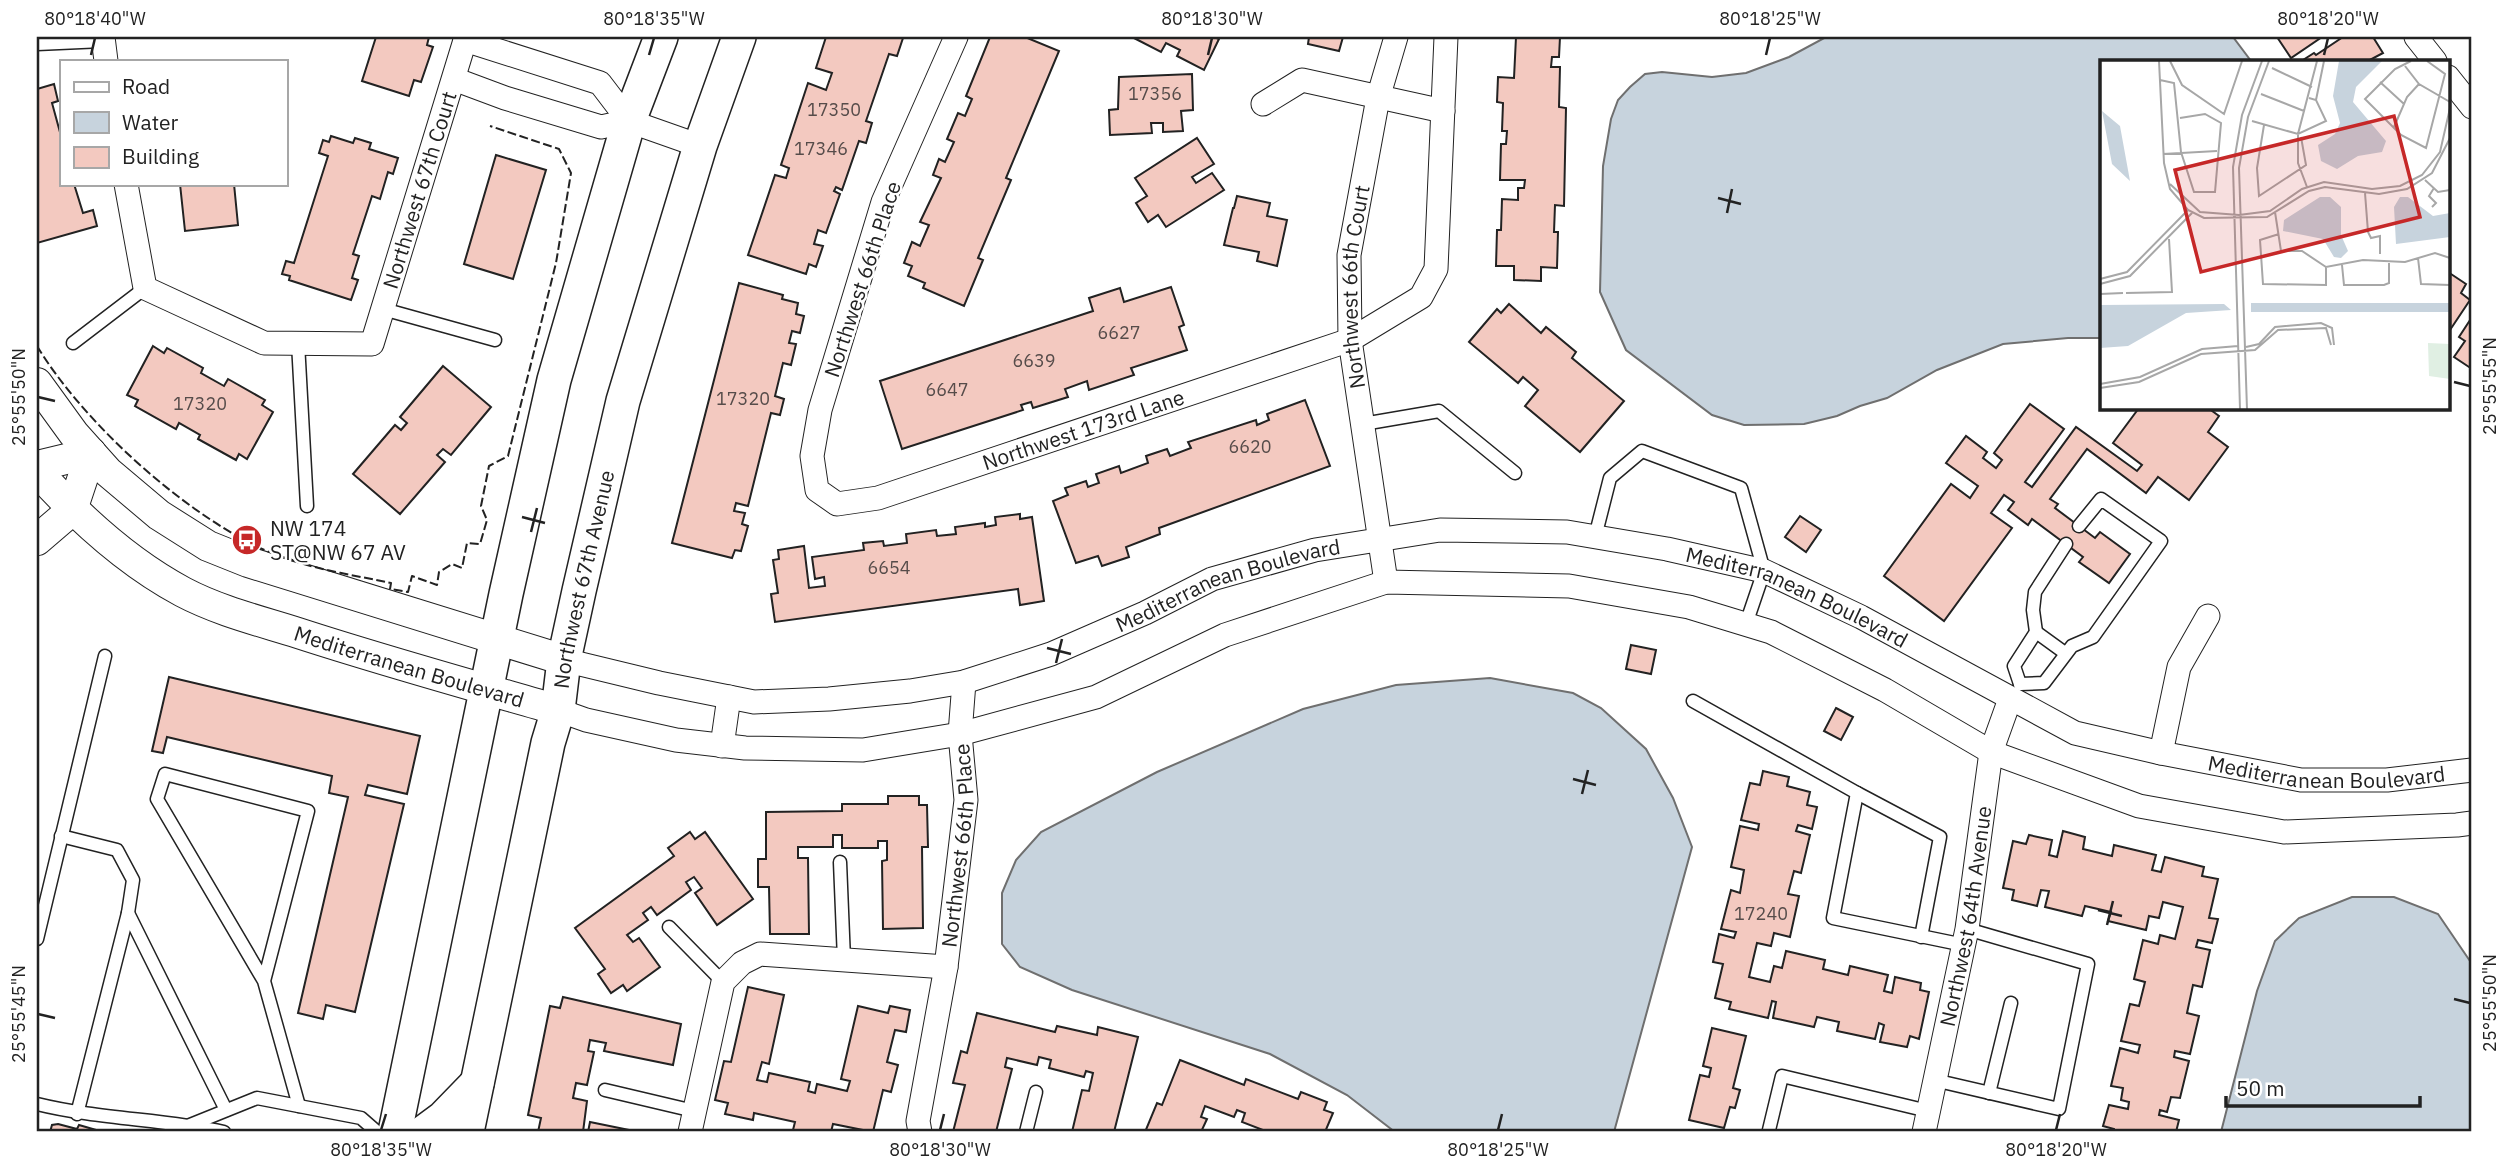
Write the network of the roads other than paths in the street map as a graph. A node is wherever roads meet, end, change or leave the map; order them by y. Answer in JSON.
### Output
{"nodes":[{"id":1,"x":661,"y":37,"type":"edge"},
{"id":2,"x":739,"y":37,"type":"edge"},
{"id":3,"x":956,"y":37,"type":"edge"},
{"id":4,"x":1395,"y":37,"type":"edge"},
{"id":5,"x":1446,"y":37,"type":"edge"},
{"id":6,"x":2416,"y":37,"type":"edge"},
{"id":7,"x":466,"y":38,"type":"edge"},
{"id":8,"x":37,"y":44,"type":"edge"},
{"id":9,"x":104,"y":46,"type":"edge"},
{"id":10,"x":2434,"y":60,"type":"edge"},
{"id":11,"x":454,"y":79,"type":"junction"},
{"id":12,"x":2450,"y":80,"type":"edge"},
{"id":13,"x":1378,"y":98,"type":"junction"},
{"id":14,"x":1263,"y":104,"type":"dead end"},
{"id":15,"x":2472,"y":107,"type":"edge"},
{"id":16,"x":1443,"y":111,"type":"junction"},
{"id":17,"x":629,"y":121,"type":"junction"},
{"id":18,"x":701,"y":146,"type":"junction"},
{"id":19,"x":126,"y":186,"type":"edge"},
{"id":20,"x":145,"y":288,"type":"junction"},
{"id":21,"x":383,"y":309,"type":"junction"},
{"id":22,"x":495,"y":340,"type":"dead end"},
{"id":23,"x":1350,"y":341,"type":"junction"},
{"id":24,"x":73,"y":343,"type":"dead end"},
{"id":25,"x":298,"y":343,"type":"junction"},
{"id":26,"x":37,"y":383,"type":"edge"},
{"id":27,"x":1363,"y":424,"type":"junction"},
{"id":28,"x":91,"y":453,"type":"junction"},
{"id":29,"x":37,"y":466,"type":"edge"},
{"id":30,"x":37,"y":471,"type":"edge"},
{"id":31,"x":1515,"y":473,"type":"dead end"},
{"id":32,"x":817,"y":490,"type":"joint"},
{"id":33,"x":307,"y":506,"type":"dead end"},
{"id":34,"x":72,"y":510,"type":"junction"},
{"id":35,"x":2079,"y":526,"type":"dead end"},
{"id":36,"x":1595,"y":537,"type":"junction"},
{"id":37,"x":1380,"y":539,"type":"junction"},
{"id":38,"x":37,"y":540,"type":"edge"},
{"id":39,"x":2066,"y":544,"type":"dead end"},
{"id":40,"x":1764,"y":571,"type":"junction"},
{"id":41,"x":1386,"y":582,"type":"junction"},
{"id":42,"x":2208,"y":616,"type":"dead end"},
{"id":43,"x":1746,"y":624,"type":"junction"},
{"id":44,"x":2036,"y":632,"type":"junction"},
{"id":45,"x":497,"y":638,"type":"junction"},
{"id":46,"x":2065,"y":653,"type":"junction"},
{"id":47,"x":105,"y":656,"type":"dead end"},
{"id":48,"x":564,"y":660,"type":"junction"},
{"id":49,"x":964,"y":682,"type":"junction"},
{"id":50,"x":487,"y":689,"type":"junction"},
{"id":51,"x":2015,"y":692,"type":"junction"},
{"id":52,"x":729,"y":697,"type":"junction"},
{"id":53,"x":1693,"y":701,"type":"dead end"},
{"id":54,"x":558,"y":710,"type":"junction"},
{"id":55,"x":961,"y":734,"type":"junction"},
{"id":56,"x":722,"y":746,"type":"junction"},
{"id":57,"x":1991,"y":752,"type":"junction"},
{"id":58,"x":2161,"y":753,"type":"junction"},
{"id":59,"x":2472,"y":770,"type":"edge"},
{"id":60,"x":1857,"y":793,"type":"junction"},
{"id":61,"x":2472,"y":823,"type":"edge"},
{"id":62,"x":61,"y":836,"type":"junction"},
{"id":63,"x":840,"y":862,"type":"dead end"},
{"id":64,"x":128,"y":913,"type":"junction"},
{"id":65,"x":669,"y":927,"type":"dead end"},
{"id":66,"x":1921,"y":937,"type":"junction"},
{"id":67,"x":1966,"y":937,"type":"junction"},
{"id":68,"x":37,"y":939,"type":"edge"},
{"id":69,"x":844,"y":960,"type":"junction"},
{"id":70,"x":946,"y":967,"type":"junction"},
{"id":71,"x":264,"y":981,"type":"junction"},
{"id":72,"x":723,"y":982,"type":"junction"},
{"id":73,"x":2011,"y":1003,"type":"dead end"},
{"id":74,"x":1934,"y":1080,"type":"junction"},
{"id":75,"x":477,"y":1083,"type":"junction"},
{"id":76,"x":605,"y":1090,"type":"dead end"},
{"id":77,"x":1036,"y":1092,"type":"dead end"},
{"id":78,"x":1989,"y":1093,"type":"junction"},
{"id":79,"x":37,"y":1104,"type":"edge"},
{"id":80,"x":299,"y":1106,"type":"junction"},
{"id":81,"x":226,"y":1110,"type":"junction"},
{"id":82,"x":77,"y":1114,"type":"junction"},
{"id":83,"x":692,"y":1121,"type":"edge"},
{"id":84,"x":1926,"y":1121,"type":"edge"},
{"id":85,"x":190,"y":1125,"type":"junction"},
{"id":86,"x":154,"y":1127,"type":"edge"},
{"id":87,"x":1769,"y":1130,"type":"dead end"},
{"id":88,"x":224,"y":1132,"type":"edge"},
{"id":89,"x":377,"y":1132,"type":"edge"},
{"id":90,"x":395,"y":1132,"type":"edge"},
{"id":91,"x":424,"y":1132,"type":"edge"},
{"id":92,"x":467,"y":1132,"type":"edge"},
{"id":93,"x":920,"y":1132,"type":"edge"},
{"id":94,"x":1026,"y":1132,"type":"edge"}],
"edges":[{"from":1,"to":17,"type":"main road"},
{"from":2,"to":18,"type":"main road","name":"Northwest 67th Avenue"},
{"from":3,"to":32,"type":"street","name":"Northwest 66th Place"},
{"from":4,"to":13,"type":"street","name":"Northwest 66th Court"},
{"from":5,"to":16,"type":"street","name":"Northwest 173rd Lane"},
{"from":6,"to":10,"type":"street"},
{"from":7,"to":11,"type":"street","name":"Northwest 67th Court"},
{"from":7,"to":17,"type":"street"},
{"from":8,"to":9,"type":"lane"},
{"from":11,"to":17,"type":"street"},
{"from":11,"to":21,"type":"street","name":"Northwest 67th Court"},
{"from":12,"to":15,"type":"street"},
{"from":13,"to":14,"type":"street"},
{"from":13,"to":16,"type":"street"},
{"from":13,"to":23,"type":"street","name":"Northwest 66th Court"},
{"from":16,"to":23,"type":"street","name":"Northwest 173rd Lane"},
{"from":17,"to":18,"type":"street"},
{"from":17,"to":45,"type":"main road"},
{"from":18,"to":48,"type":"main road","name":"Northwest 67th Avenue"},
{"from":19,"to":20,"type":"street"},
{"from":20,"to":24,"type":"lane"},
{"from":20,"to":25,"type":"street"},
{"from":21,"to":22,"type":"lane"},
{"from":21,"to":25,"type":"street","name":"Northwest 67th Court"},
{"from":23,"to":27,"type":"street","name":"Northwest 66th Court"},
{"from":23,"to":32,"type":"street","name":"Northwest 173rd Lane"},
{"from":25,"to":33,"type":"lane"},
{"from":26,"to":28,"type":"street","name":"Mediterranean Boulevard"},
{"from":27,"to":31,"type":"lane"},
{"from":27,"to":37,"type":"street","name":"Northwest 66th Court"},
{"from":28,"to":29,"type":"street"},
{"from":28,"to":34,"type":"street"},
{"from":28,"to":45,"type":"street","name":"Mediterranean Boulevard"},
{"from":30,"to":34,"type":"street","name":"Mediterranean Boulevard"},
{"from":34,"to":38,"type":"street"},
{"from":34,"to":50,"type":"street","name":"Mediterranean Boulevard"},
{"from":35,"to":46,"type":"lane"},
{"from":36,"to":37,"type":"street","name":"Mediterranean Boulevard"},
{"from":36,"to":40,"type":"street","name":"Mediterranean Boulevard"},
{"from":36,"to":40,"type":"lane"},
{"from":37,"to":41,"type":"street","name":"Northwest 66th Court"},
{"from":37,"to":49,"type":"street","name":"Mediterranean Boulevard"},
{"from":39,"to":44,"type":"lane"},
{"from":40,"to":43,"type":"lane"},
{"from":40,"to":51,"type":"street","name":"Mediterranean Boulevard"},
{"from":41,"to":43,"type":"street","name":"Mediterranean Boulevard"},
{"from":41,"to":55,"type":"street","name":"Mediterranean Boulevard"},
{"from":42,"to":58,"type":"street"},
{"from":43,"to":57,"type":"street","name":"Mediterranean Boulevard"},
{"from":44,"to":46,"type":"lane"},
{"from":44,"to":51,"type":"lane"},
{"from":45,"to":48,"type":"street","name":"Mediterranean Boulevard"},
{"from":45,"to":50,"type":"main road"},
{"from":46,"to":51,"type":"lane"},
{"from":47,"to":62,"type":"lane"},
{"from":48,"to":52,"type":"street","name":"Mediterranean Boulevard"},
{"from":48,"to":54,"type":"main road","name":"Northwest 67th Avenue"},
{"from":49,"to":52,"type":"street","name":"Mediterranean Boulevard"},
{"from":49,"to":55,"type":"street","name":"Northwest 66th Place"},
{"from":50,"to":54,"type":"street","name":"Mediterranean Boulevard"},
{"from":50,"to":90,"type":"main road"},
{"from":51,"to":57,"type":"street","name":"Northwest 64th Avenue"},
{"from":51,"to":58,"type":"street","name":"Mediterranean Boulevard"},
{"from":52,"to":56,"type":"street"},
{"from":53,"to":60,"type":"lane"},
{"from":54,"to":56,"type":"street","name":"Mediterranean Boulevard"},
{"from":54,"to":75,"type":"main road","name":"Northwest 67th Avenue"},
{"from":55,"to":56,"type":"street","name":"Mediterranean Boulevard"},
{"from":55,"to":70,"type":"street","name":"Northwest 66th Place"},
{"from":57,"to":61,"type":"street","name":"Mediterranean Boulevard"},
{"from":57,"to":67,"type":"street","name":"Northwest 64th Avenue"},
{"from":58,"to":59,"type":"street","name":"Mediterranean Boulevard"},
{"from":60,"to":66,"type":"lane"},
{"from":60,"to":66,"type":"lane"},
{"from":62,"to":64,"type":"lane"},
{"from":62,"to":68,"type":"lane"},
{"from":63,"to":69,"type":"lane"},
{"from":64,"to":81,"type":"lane"},
{"from":64,"to":82,"type":"lane"},
{"from":65,"to":72,"type":"lane"},
{"from":66,"to":67,"type":"lane"},
{"from":67,"to":74,"type":"street","name":"Northwest 64th Avenue"},
{"from":67,"to":78,"type":"lane"},
{"from":69,"to":70,"type":"street"},
{"from":69,"to":72,"type":"street"},
{"from":70,"to":93,"type":"street","name":"Northwest 66th Place"},
{"from":71,"to":71,"type":"lane"},
{"from":71,"to":80,"type":"lane"},
{"from":72,"to":83,"type":"street"},
{"from":73,"to":78,"type":"lane"},
{"from":74,"to":78,"type":"lane"},
{"from":74,"to":84,"type":"street","name":"Northwest 64th Avenue"},
{"from":75,"to":91,"type":"main road"},
{"from":75,"to":92,"type":"main road","name":"Northwest 67th Avenue"},
{"from":76,"to":83,"type":"lane"},
{"from":77,"to":94,"type":"lane"},
{"from":79,"to":82,"type":"lane"},
{"from":80,"to":81,"type":"lane"},
{"from":80,"to":89,"type":"lane"},
{"from":81,"to":85,"type":"lane"},
{"from":82,"to":86,"type":"lane"},
{"from":84,"to":87,"type":"lane"},
{"from":85,"to":86,"type":"lane"},
{"from":85,"to":88,"type":"lane"}]}
